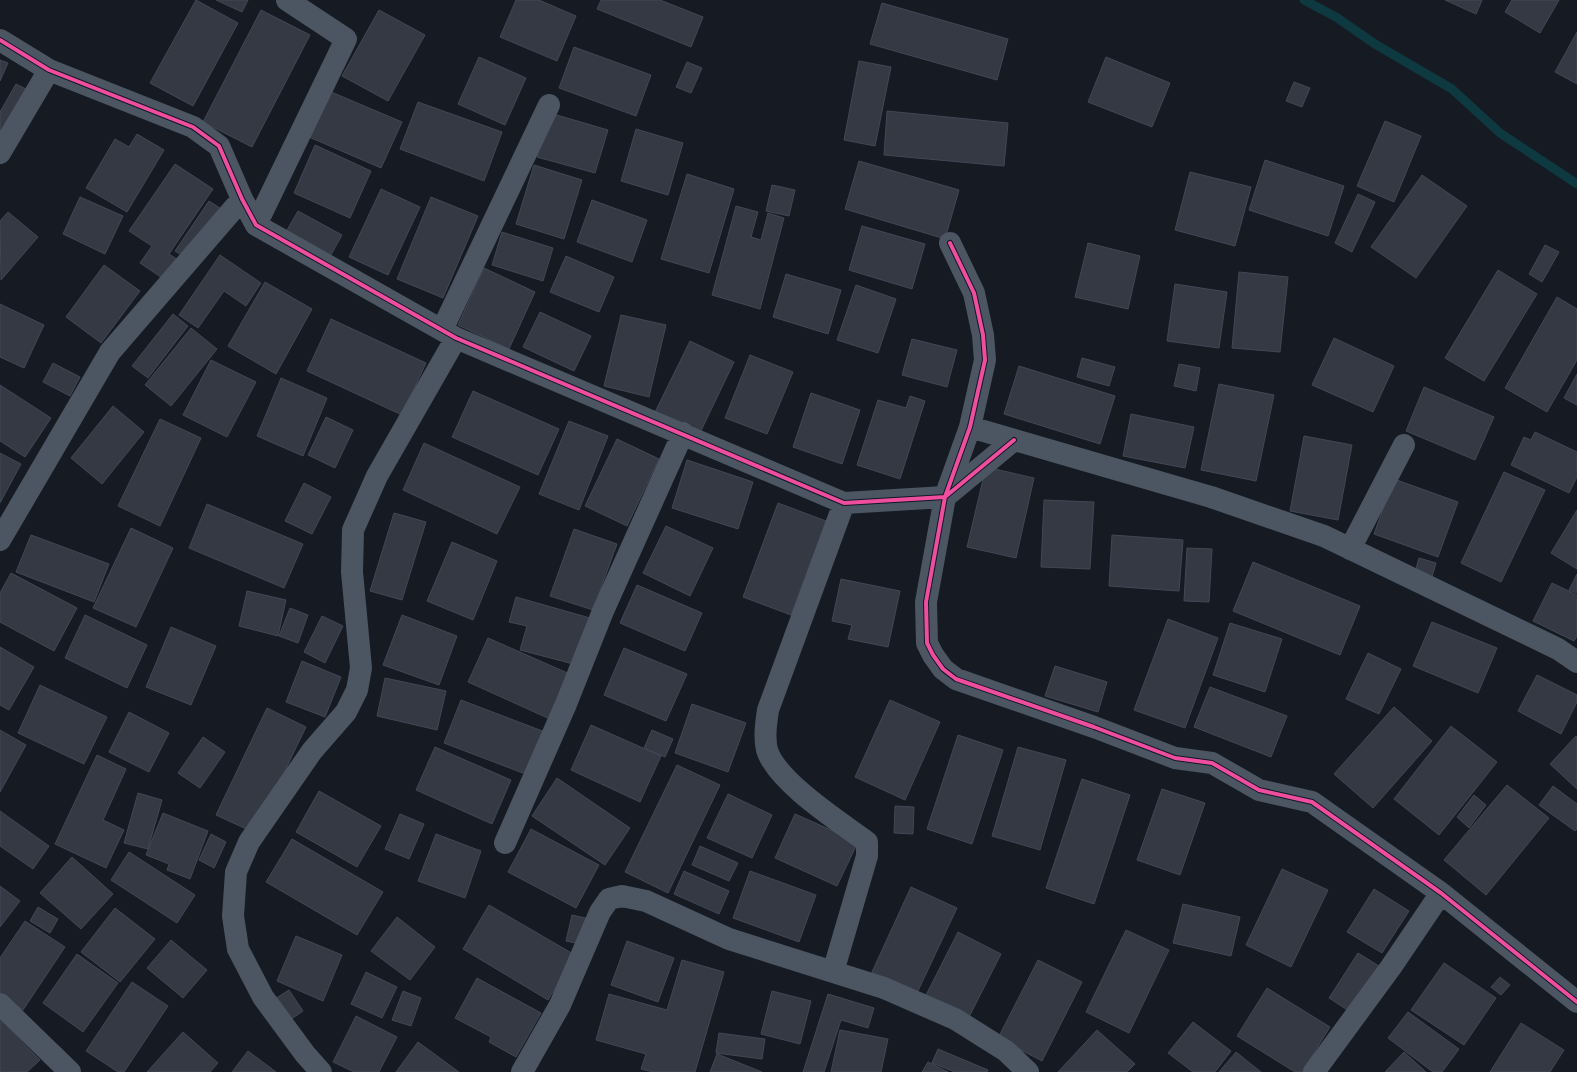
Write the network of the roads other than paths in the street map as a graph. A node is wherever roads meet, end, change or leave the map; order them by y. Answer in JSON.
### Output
{"nodes":[{"id":1,"x":287,"y":0,"type":"edge"},
{"id":2,"x":0,"y":40,"type":"edge"},
{"id":3,"x":49,"y":70,"type":"junction"},
{"id":4,"x":549,"y":105,"type":"dead end"},
{"id":5,"x":0,"y":154,"type":"edge"},
{"id":6,"x":242,"y":199,"type":"junction"},
{"id":7,"x":256,"y":225,"type":"junction"},
{"id":8,"x":950,"y":243,"type":"dead end"},
{"id":9,"x":449,"y":334,"type":"junction"},
{"id":10,"x":970,"y":427,"type":"junction"},
{"id":11,"x":683,"y":434,"type":"junction"},
{"id":12,"x":1014,"y":440,"type":"junction"},
{"id":13,"x":1404,"y":445,"type":"dead end"},
{"id":14,"x":945,"y":497,"type":"junction"},
{"id":15,"x":844,"y":503,"type":"junction"},
{"id":16,"x":0,"y":540,"type":"edge"},
{"id":17,"x":1350,"y":549,"type":"junction"},
{"id":18,"x":1577,"y":662,"type":"edge"},
{"id":19,"x":505,"y":842,"type":"dead end"},
{"id":20,"x":1441,"y":893,"type":"junction"},
{"id":21,"x":832,"y":972,"type":"junction"},
{"id":22,"x":1577,"y":1002,"type":"edge"},
{"id":23,"x":0,"y":1004,"type":"edge"},
{"id":24,"x":70,"y":1072,"type":"edge"},
{"id":25,"x":321,"y":1072,"type":"edge"},
{"id":26,"x":522,"y":1072,"type":"edge"},
{"id":27,"x":1028,"y":1072,"type":"edge"},
{"id":28,"x":1314,"y":1072,"type":"edge"}],
"edges":[{"from":1,"to":7,"type":"street"},
{"from":2,"to":3,"type":"street"},
{"from":3,"to":5,"type":"street"},
{"from":3,"to":6,"type":"street"},
{"from":4,"to":9,"type":"street"},
{"from":6,"to":7,"type":"street"},
{"from":6,"to":16,"type":"street"},
{"from":7,"to":9,"type":"street"},
{"from":8,"to":10,"type":"street"},
{"from":9,"to":11,"type":"street"},
{"from":9,"to":25,"type":"street"},
{"from":10,"to":12,"type":"street"},
{"from":10,"to":14,"type":"street"},
{"from":11,"to":15,"type":"street"},
{"from":11,"to":19,"type":"street"},
{"from":12,"to":14,"type":"street"},
{"from":12,"to":17,"type":"street"},
{"from":13,"to":17,"type":"street"},
{"from":14,"to":15,"type":"street"},
{"from":14,"to":20,"type":"street"},
{"from":15,"to":21,"type":"street"},
{"from":17,"to":18,"type":"street"},
{"from":20,"to":22,"type":"street"},
{"from":20,"to":28,"type":"street"},
{"from":21,"to":26,"type":"street"},
{"from":21,"to":27,"type":"street"},
{"from":23,"to":24,"type":"street"}]}
